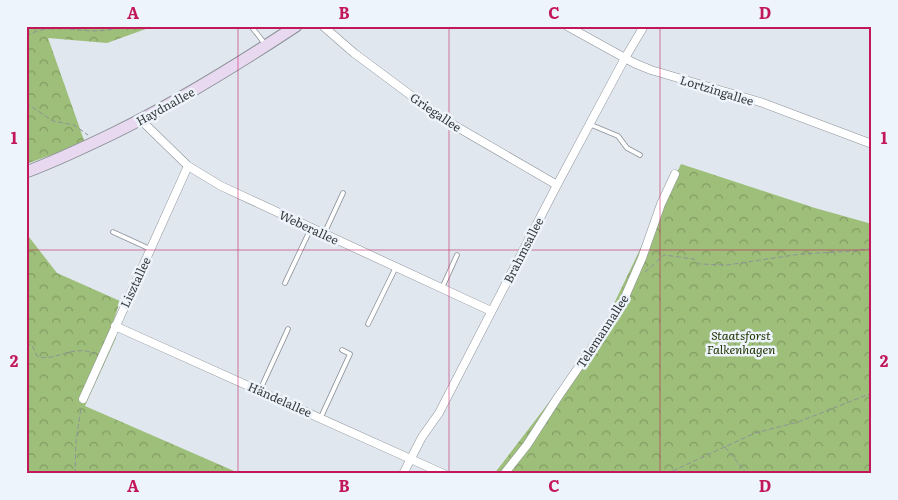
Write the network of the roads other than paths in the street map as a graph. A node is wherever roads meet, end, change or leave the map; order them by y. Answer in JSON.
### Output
{"nodes":[{"id":1,"x":251,"y":26,"type":"edge"},
{"id":2,"x":296,"y":26,"type":"edge"},
{"id":3,"x":323,"y":26,"type":"edge"},
{"id":4,"x":567,"y":26,"type":"edge"},
{"id":5,"x":644,"y":26,"type":"edge"},
{"id":6,"x":266,"y":46,"type":"junction"},
{"id":7,"x":625,"y":58,"type":"junction"},
{"id":8,"x":143,"y":119,"type":"junction"},
{"id":9,"x":590,"y":124,"type":"junction"},
{"id":10,"x":872,"y":144,"type":"edge"},
{"id":11,"x":640,"y":155,"type":"dead end"},
{"id":12,"x":188,"y":166,"type":"junction"},
{"id":13,"x":26,"y":172,"type":"edge"},
{"id":14,"x":675,"y":174,"type":"dead end"},
{"id":15,"x":557,"y":185,"type":"junction"},
{"id":16,"x":343,"y":193,"type":"dead end"},
{"id":17,"x":311,"y":228,"type":"junction"},
{"id":18,"x":113,"y":232,"type":"dead end"},
{"id":19,"x":324,"y":234,"type":"junction"},
{"id":20,"x":150,"y":249,"type":"junction"},
{"id":21,"x":457,"y":254,"type":"dead end"},
{"id":22,"x":396,"y":267,"type":"junction"},
{"id":23,"x":286,"y":283,"type":"dead end"},
{"id":24,"x":442,"y":288,"type":"junction"},
{"id":25,"x":492,"y":311,"type":"junction"},
{"id":26,"x":368,"y":324,"type":"dead end"},
{"id":27,"x":115,"y":326,"type":"junction"},
{"id":28,"x":288,"y":329,"type":"dead end"},
{"id":29,"x":342,"y":350,"type":"dead end"},
{"id":30,"x":260,"y":390,"type":"junction"},
{"id":31,"x":83,"y":398,"type":"road end"},
{"id":32,"x":321,"y":417,"type":"junction"},
{"id":33,"x":411,"y":458,"type":"junction"},
{"id":34,"x":403,"y":474,"type":"edge"},
{"id":35,"x":444,"y":474,"type":"edge"},
{"id":36,"x":504,"y":474,"type":"edge"}],
"edges":[{"from":1,"to":6,"type":"lane"},
{"from":2,"to":6,"type":"street","name":"Haydnallee"},
{"from":3,"to":15,"type":"street","name":"Griegallee"},
{"from":4,"to":7,"type":"street","name":"Lortzingallee"},
{"from":5,"to":7,"type":"street","name":"Brahmsallee"},
{"from":6,"to":8,"type":"street","name":"Haydnallee"},
{"from":7,"to":9,"type":"street","name":"Brahmsallee"},
{"from":7,"to":10,"type":"street","name":"Lortzingallee"},
{"from":8,"to":12,"type":"street","name":"Weberallee"},
{"from":8,"to":13,"type":"street","name":"Haydnallee"},
{"from":9,"to":11,"type":"lane"},
{"from":9,"to":15,"type":"street","name":"Brahmsallee"},
{"from":12,"to":17,"type":"street","name":"Weberallee"},
{"from":12,"to":20,"type":"street","name":"Lisztallee"},
{"from":14,"to":36,"type":"street","name":"Telemannallee"},
{"from":15,"to":25,"type":"street","name":"Brahmsallee"},
{"from":16,"to":19,"type":"lane"},
{"from":17,"to":19,"type":"street","name":"Weberallee"},
{"from":17,"to":23,"type":"lane"},
{"from":18,"to":20,"type":"lane"},
{"from":19,"to":22,"type":"street","name":"Weberallee"},
{"from":20,"to":27,"type":"street","name":"Lisztallee"},
{"from":21,"to":24,"type":"lane"},
{"from":22,"to":24,"type":"street","name":"Weberallee"},
{"from":22,"to":26,"type":"lane"},
{"from":24,"to":25,"type":"street","name":"Weberallee"},
{"from":25,"to":33,"type":"street","name":"Brahmsallee"},
{"from":27,"to":30,"type":"street","name":"Händelallee"},
{"from":27,"to":31,"type":"street","name":"Lisztallee"},
{"from":28,"to":30,"type":"lane"},
{"from":29,"to":32,"type":"lane"},
{"from":30,"to":32,"type":"street","name":"Händelallee"},
{"from":32,"to":33,"type":"street","name":"Händelallee"},
{"from":33,"to":34,"type":"street","name":"Brahmsallee"},
{"from":33,"to":35,"type":"street","name":"Händelallee"}]}
